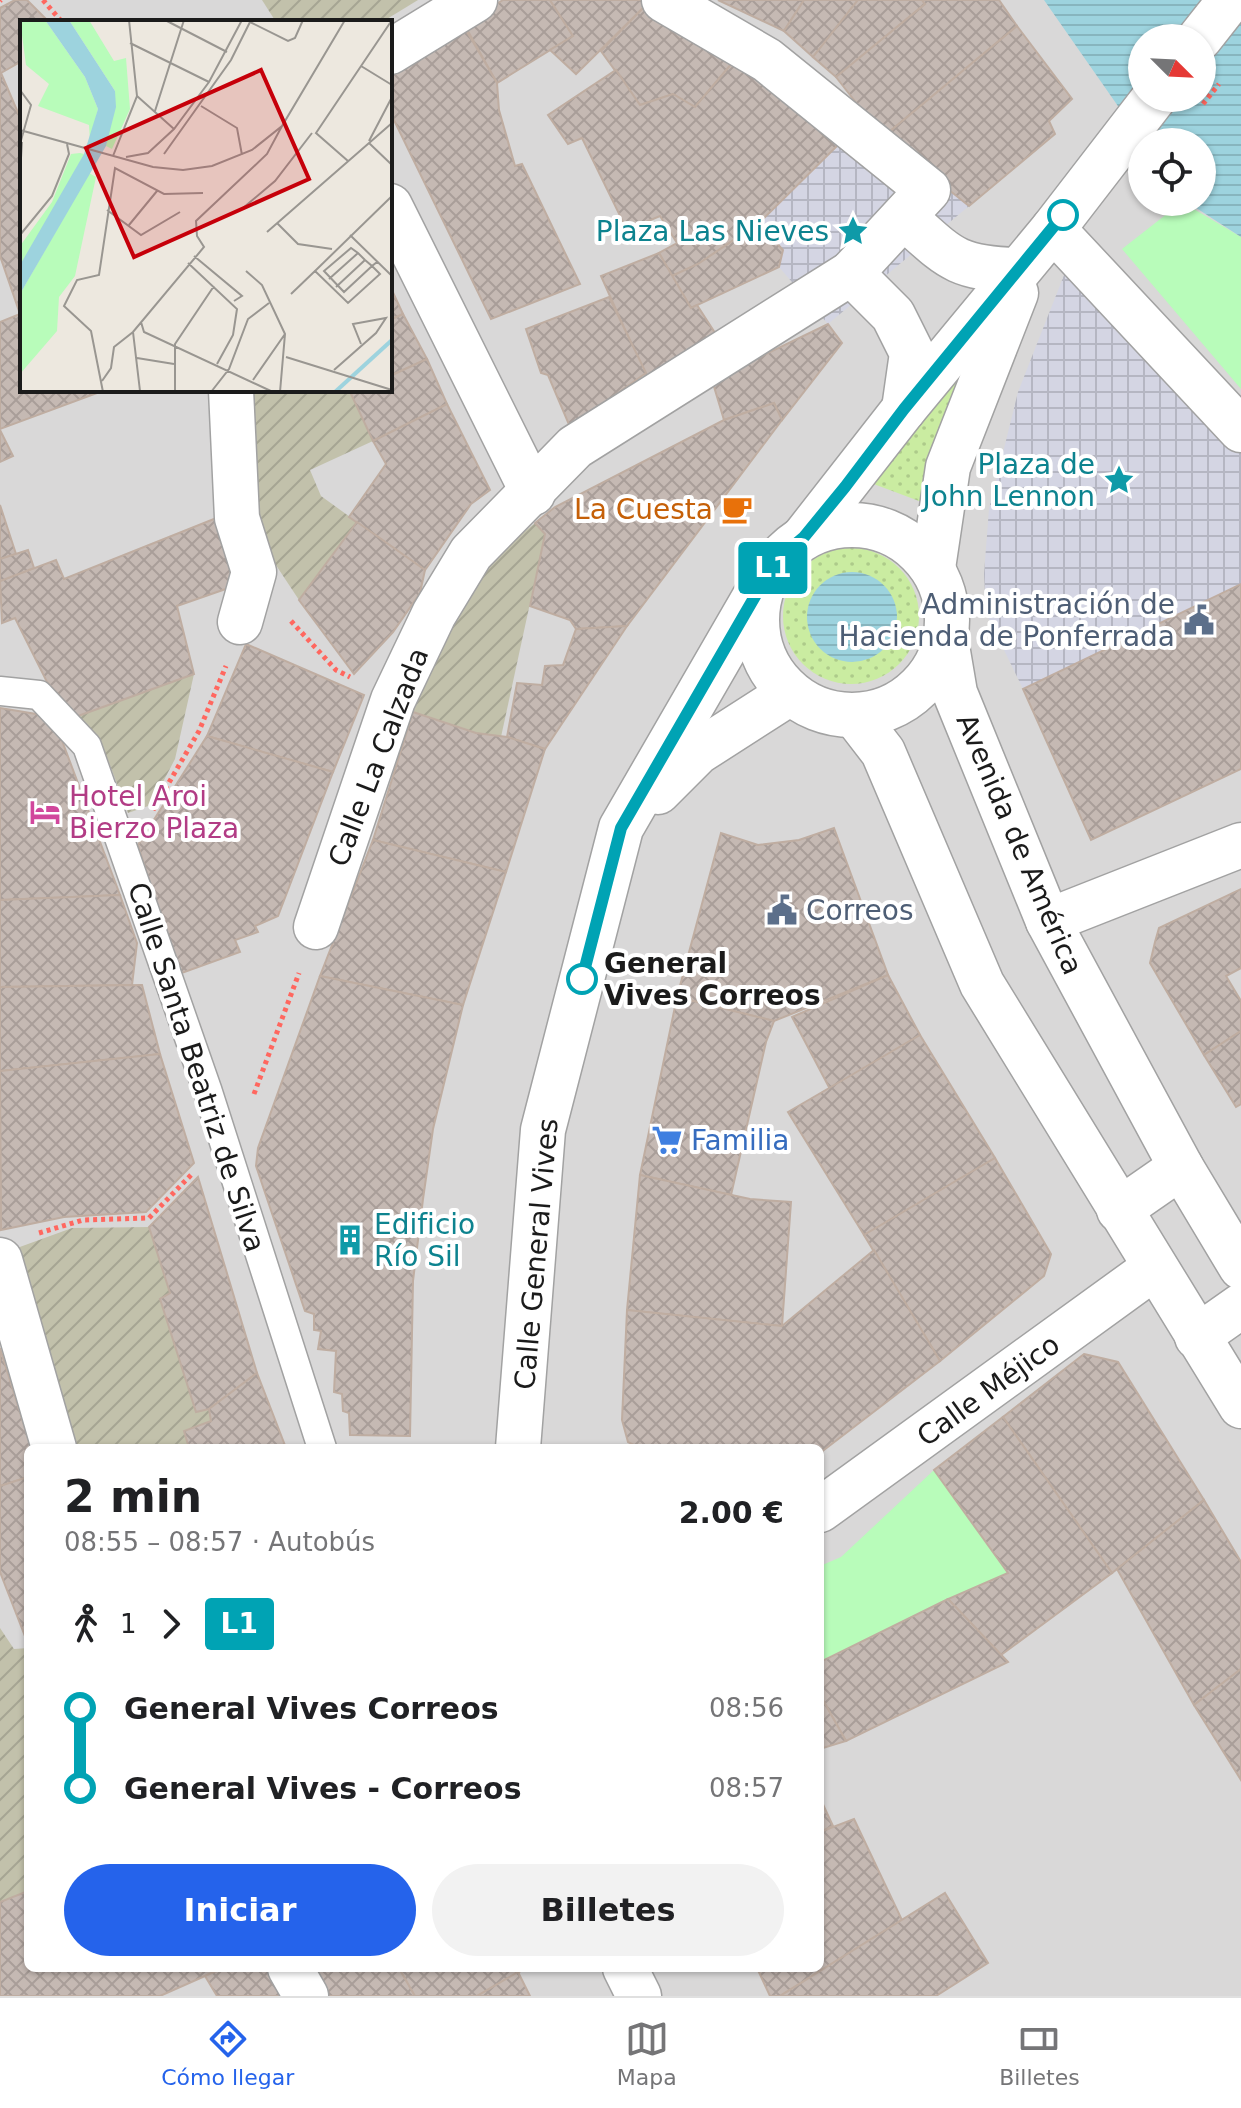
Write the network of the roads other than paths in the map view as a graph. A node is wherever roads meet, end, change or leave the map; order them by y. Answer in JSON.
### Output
{"nodes":[{"id":1,"x":475,"y":0,"type":"edge"},
{"id":2,"x":664,"y":0,"type":"edge"},
{"id":3,"x":1230,"y":0,"type":"edge"},
{"id":4,"x":1211,"y":24,"type":"edge"},
{"id":5,"x":392,"y":51,"type":"edge"},
{"id":6,"x":1143,"y":112,"type":"edge"},
{"id":7,"x":916,"y":204,"type":"junction"},
{"id":8,"x":392,"y":210,"type":"edge"},
{"id":9,"x":1035,"y":249,"type":"junction"},
{"id":10,"x":851,"y":273,"type":"junction"},
{"id":11,"x":231,"y":392,"type":"edge"},
{"id":12,"x":904,"y":409,"type":"junction"},
{"id":13,"x":1241,"y":430,"type":"edge"},
{"id":14,"x":533,"y":493,"type":"junction"},
{"id":15,"x":804,"y":537,"type":"junction"},
{"id":16,"x":933,"y":568,"type":"junction"},
{"id":17,"x":765,"y":579,"type":"junction"},
{"id":18,"x":240,"y":622,"type":"road end"},
{"id":19,"x":946,"y":640,"type":"junction"},
{"id":20,"x":0,"y":691,"type":"edge"},
{"id":21,"x":790,"y":693,"type":"junction"},
{"id":22,"x":856,"y":717,"type":"junction"},
{"id":23,"x":621,"y":828,"type":"junction"},
{"id":24,"x":1241,"y":845,"type":"edge"},
{"id":25,"x":1048,"y":921,"type":"junction"},
{"id":26,"x":316,"y":927,"type":"road end"},
{"id":27,"x":1181,"y":1167,"type":"junction"},
{"id":28,"x":1119,"y":1210,"type":"junction"},
{"id":29,"x":3,"y":1252,"type":"edge"},
{"id":30,"x":1241,"y":1267,"type":"edge"},
{"id":31,"x":1154,"y":1268,"type":"junction"},
{"id":32,"x":1241,"y":1306,"type":"edge"},
{"id":33,"x":1197,"y":1337,"type":"junction"},
{"id":34,"x":1241,"y":1406,"type":"edge"},
{"id":35,"x":53,"y":1444,"type":"edge"},
{"id":36,"x":321,"y":1444,"type":"edge"},
{"id":37,"x":518,"y":1444,"type":"edge"},
{"id":38,"x":824,"y":1507,"type":"edge"},
{"id":39,"x":292,"y":1972,"type":"edge"},
{"id":40,"x":627,"y":1972,"type":"edge"},
{"id":41,"x":306,"y":1996,"type":"edge"},
{"id":42,"x":639,"y":1996,"type":"edge"}],
"edges":[{"from":1,"to":5,"type":"street"},
{"from":2,"to":7,"type":"street"},
{"from":3,"to":4,"type":"street"},
{"from":6,"to":9,"type":"street"},
{"from":7,"to":9,"type":"street"},
{"from":7,"to":10,"type":"street","name":"Calle La Calzada"},
{"from":8,"to":14,"type":"street"},
{"from":9,"to":12,"type":"street"},
{"from":9,"to":13,"type":"street"},
{"from":9,"to":16,"type":"street"},
{"from":10,"to":12,"type":"street"},
{"from":10,"to":14,"type":"street","name":"Calle La Calzada"},
{"from":11,"to":18,"type":"street"},
{"from":12,"to":15,"type":"street"},
{"from":14,"to":26,"type":"street","name":"Calle La Calzada"},
{"from":15,"to":16,"type":"street"},
{"from":15,"to":17,"type":"street"},
{"from":16,"to":19,"type":"street"},
{"from":17,"to":21,"type":"street"},
{"from":17,"to":23,"type":"street","name":"Calle General Vives"},
{"from":19,"to":22,"type":"street"},
{"from":19,"to":25,"type":"street","name":"Avenida de América"},
{"from":20,"to":36,"type":"lane","name":"Calle Santa Beatriz de Silva"},
{"from":21,"to":22,"type":"street"},
{"from":21,"to":23,"type":"street"},
{"from":22,"to":28,"type":"street"},
{"from":23,"to":37,"type":"street","name":"Calle General Vives"},
{"from":24,"to":25,"type":"street"},
{"from":25,"to":27,"type":"street","name":"Avenida de América"},
{"from":27,"to":28,"type":"street"},
{"from":27,"to":30,"type":"street","name":"Avenida de América"},
{"from":28,"to":31,"type":"street"},
{"from":29,"to":35,"type":"street"},
{"from":31,"to":33,"type":"street"},
{"from":31,"to":38,"type":"street","name":"Calle Méjico"},
{"from":32,"to":33,"type":"street"},
{"from":33,"to":34,"type":"street"},
{"from":39,"to":41,"type":"street"},
{"from":40,"to":42,"type":"street"}]}
